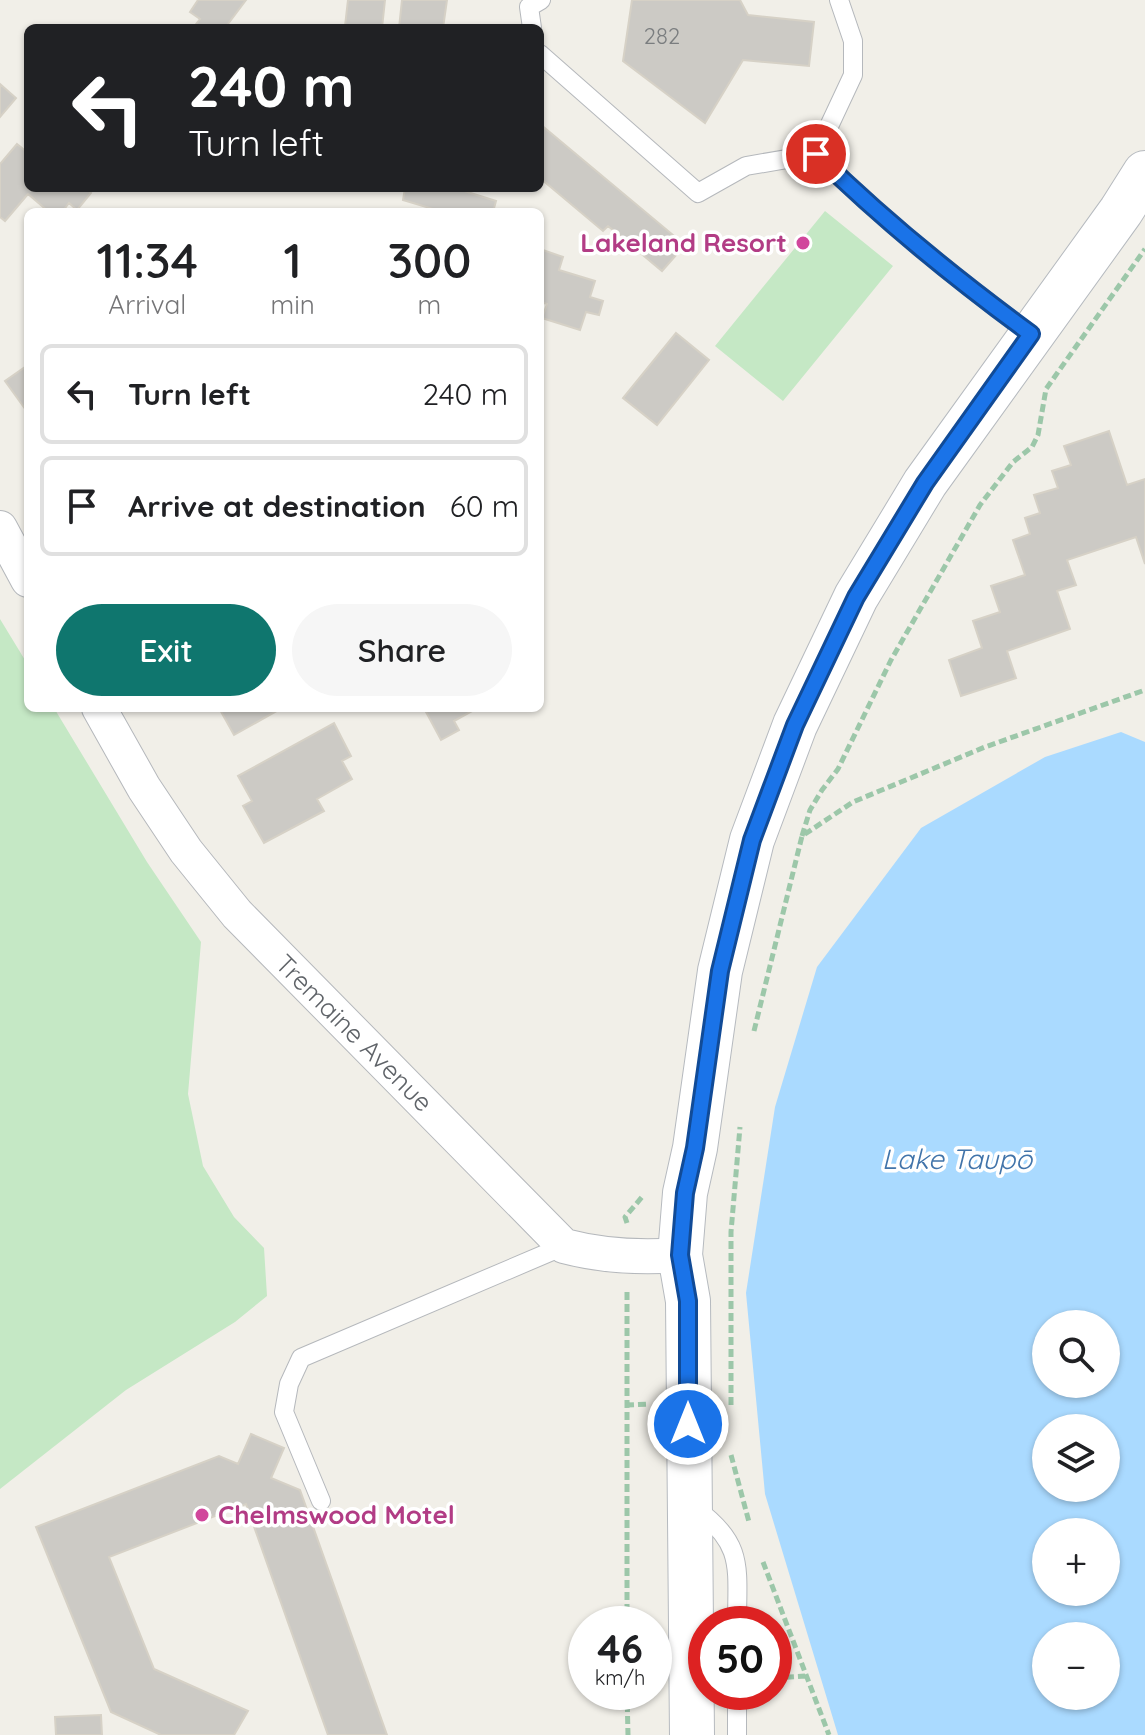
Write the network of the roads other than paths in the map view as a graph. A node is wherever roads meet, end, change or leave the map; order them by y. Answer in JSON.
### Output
{"nodes":[{"id":1,"x":541,"y":0,"type":"edge"},
{"id":2,"x":839,"y":0,"type":"edge"},
{"id":3,"x":531,"y":24,"type":"edge"},
{"id":4,"x":544,"y":58,"type":"edge"},
{"id":5,"x":816,"y":154,"type":"junction"},
{"id":6,"x":1145,"y":173,"type":"edge"},
{"id":7,"x":1031,"y":334,"type":"junction"},
{"id":8,"x":0,"y":528,"type":"edge"},
{"id":9,"x":24,"y":573,"type":"edge"},
{"id":10,"x":101,"y":712,"type":"edge"},
{"id":11,"x":564,"y":1246,"type":"junction"},
{"id":12,"x":680,"y":1255,"type":"junction"},
{"id":13,"x":321,"y":1501,"type":"dead end"},
{"id":14,"x":689,"y":1504,"type":"junction"},
{"id":15,"x":736,"y":1606,"type":"edge"},
{"id":16,"x":737,"y":1710,"type":"edge"},
{"id":17,"x":692,"y":1735,"type":"edge"},
{"id":18,"x":737,"y":1735,"type":"edge"}],
"edges":[{"from":1,"to":3,"type":"lane"},
{"from":2,"to":5,"type":"lane"},
{"from":4,"to":5,"type":"lane"},
{"from":5,"to":7,"type":"lane"},
{"from":6,"to":7,"type":"main road"},
{"from":7,"to":12,"type":"main road"},
{"from":8,"to":9,"type":"street"},
{"from":10,"to":11,"type":"street","name":"Tremaine Avenue"},
{"from":11,"to":12,"type":"street"},
{"from":11,"to":13,"type":"lane"},
{"from":12,"to":14,"type":"main road"},
{"from":14,"to":15,"type":"lane"},
{"from":14,"to":17,"type":"main road"},
{"from":16,"to":18,"type":"lane"}]}
